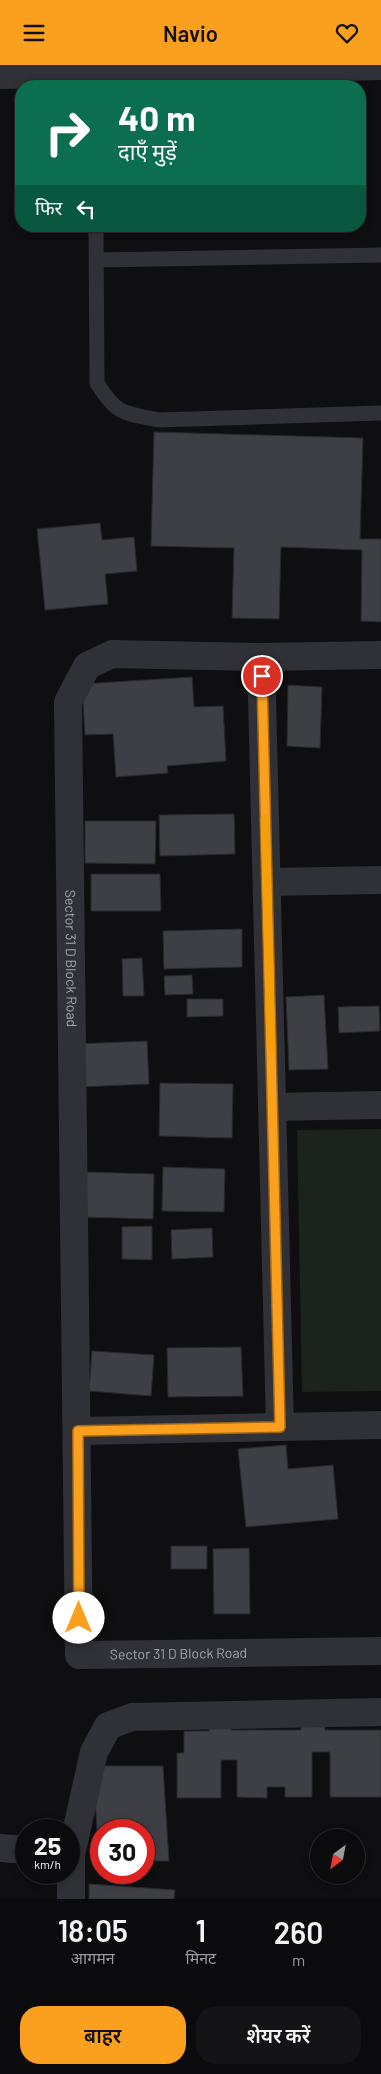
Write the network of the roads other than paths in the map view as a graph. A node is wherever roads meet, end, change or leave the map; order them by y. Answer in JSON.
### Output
{"nodes":[{"id":1,"x":381,"y":67,"type":"edge"},
{"id":2,"x":0,"y":75,"type":"edge"},
{"id":3,"x":95,"y":79,"type":"edge"},
{"id":4,"x":96,"y":232,"type":"edge"},
{"id":5,"x":381,"y":255,"type":"edge"},
{"id":6,"x":96,"y":261,"type":"junction"},
{"id":7,"x":381,"y":413,"type":"edge"},
{"id":8,"x":381,"y":655,"type":"edge"},
{"id":9,"x":261,"y":657,"type":"junction"},
{"id":10,"x":381,"y":880,"type":"edge"},
{"id":11,"x":267,"y":882,"type":"junction"},
{"id":12,"x":381,"y":1105,"type":"edge"},
{"id":13,"x":272,"y":1107,"type":"junction"},
{"id":14,"x":381,"y":1425,"type":"edge"},
{"id":15,"x":280,"y":1427,"type":"junction"},
{"id":16,"x":78,"y":1431,"type":"junction"},
{"id":17,"x":381,"y":1651,"type":"edge"},
{"id":18,"x":381,"y":1712,"type":"edge"},
{"id":19,"x":78,"y":1819,"type":"edge"},
{"id":20,"x":0,"y":1848,"type":"edge"},
{"id":21,"x":15,"y":1850,"type":"edge"},
{"id":22,"x":71,"y":1884,"type":"edge"},
{"id":23,"x":72,"y":1899,"type":"edge"}],
"edges":[{"from":1,"to":3,"type":"street"},
{"from":2,"to":3,"type":"street"},
{"from":4,"to":6,"type":"lane"},
{"from":5,"to":6,"type":"lane"},
{"from":6,"to":7,"type":"lane"},
{"from":8,"to":9,"type":"street","name":"Sector 31 D Block Road"},
{"from":9,"to":11,"type":"street"},
{"from":9,"to":16,"type":"street","name":"Sector 31 D Block Road"},
{"from":10,"to":11,"type":"street"},
{"from":11,"to":13,"type":"street"},
{"from":12,"to":13,"type":"street"},
{"from":13,"to":15,"type":"street"},
{"from":14,"to":15,"type":"street"},
{"from":15,"to":16,"type":"street"},
{"from":16,"to":17,"type":"street","name":"Sector 31 D Block Road"},
{"from":18,"to":19,"type":"street"},
{"from":20,"to":21,"type":"street"},
{"from":22,"to":23,"type":"street"}]}
